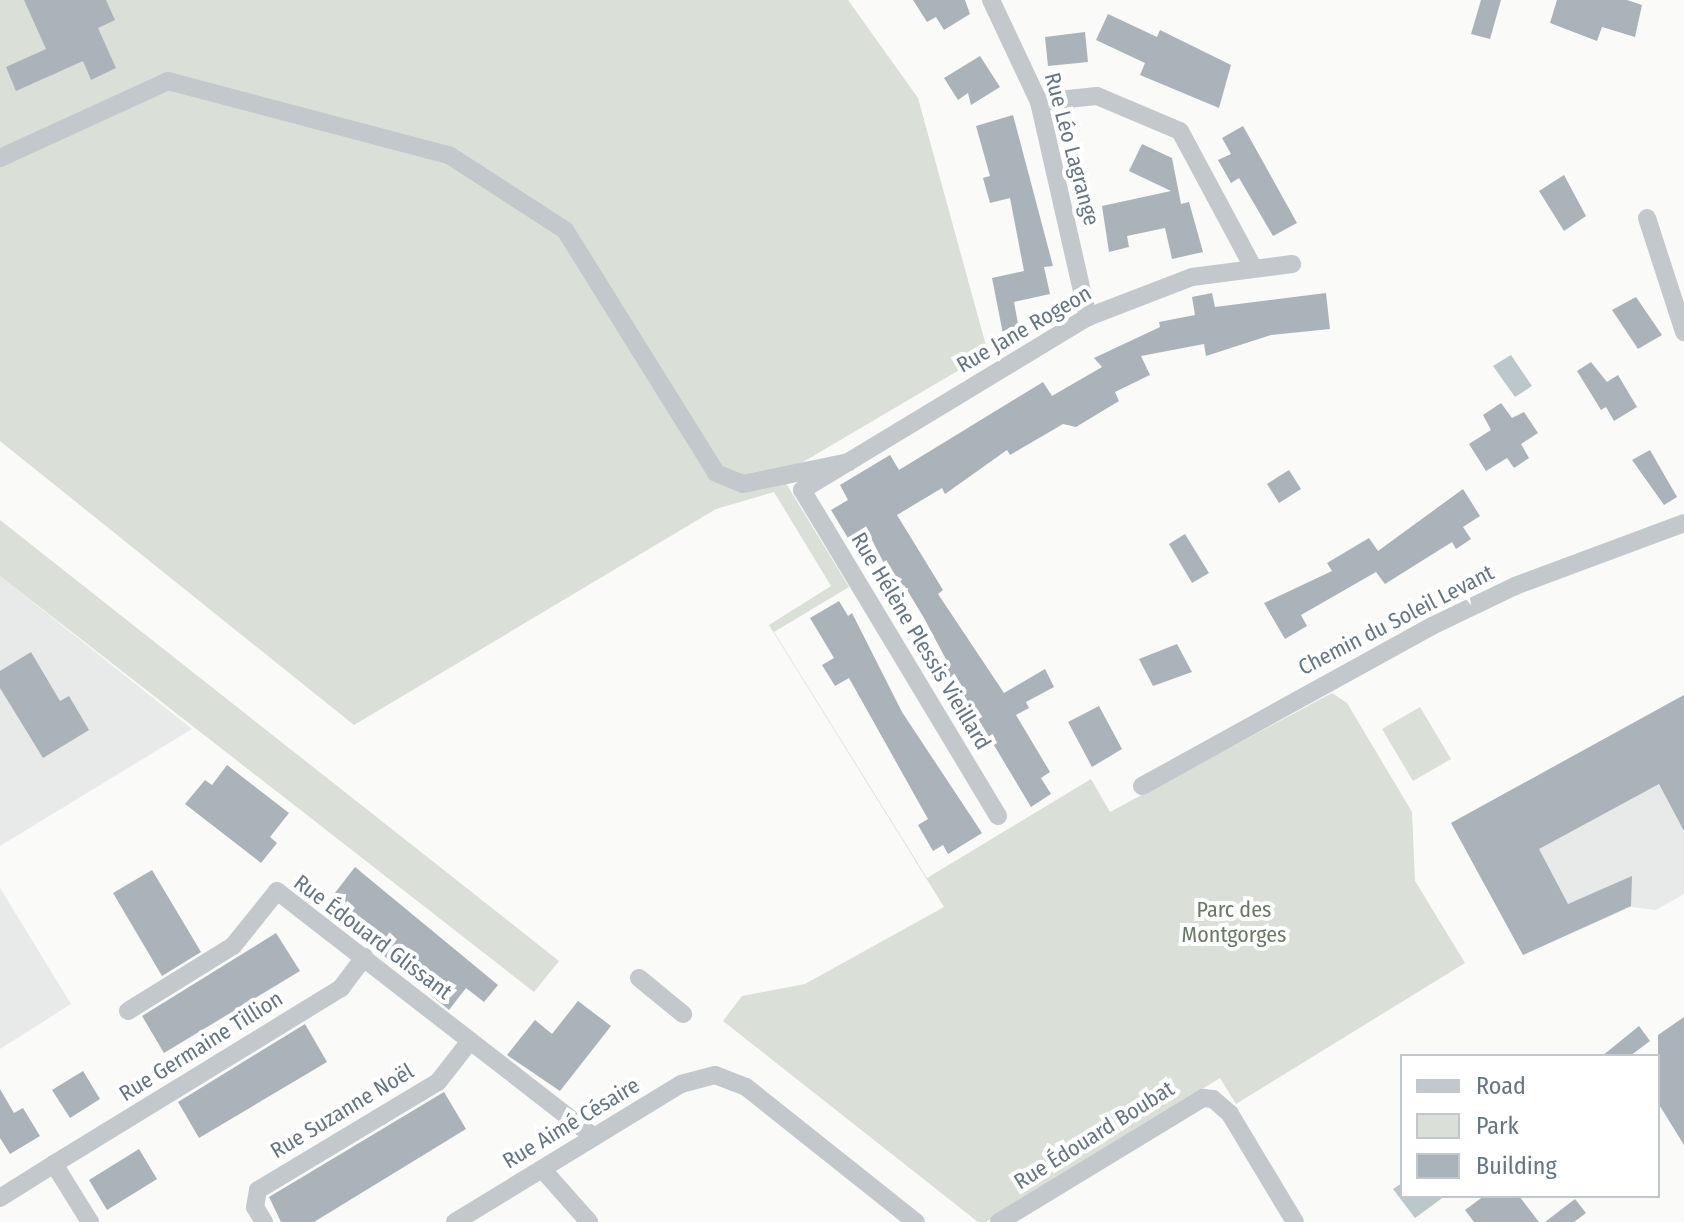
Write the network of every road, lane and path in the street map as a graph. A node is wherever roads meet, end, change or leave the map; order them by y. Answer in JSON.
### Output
{"nodes":[{"id":1,"x":991,"y":0,"type":"edge"},
{"id":2,"x":1039,"y":102,"type":"junction"},
{"id":3,"x":0,"y":158,"type":"edge"},
{"id":4,"x":1647,"y":218,"type":"dead end"},
{"id":5,"x":1292,"y":264,"type":"dead end"},
{"id":6,"x":1253,"y":267,"type":"junction"},
{"id":7,"x":1088,"y":317,"type":"junction"},
{"id":8,"x":1684,"y":332,"type":"edge"},
{"id":9,"x":849,"y":462,"type":"junction"},
{"id":10,"x":802,"y":490,"type":"joint"},
{"id":11,"x":1684,"y":523,"type":"edge"},
{"id":12,"x":1142,"y":786,"type":"dead end"},
{"id":13,"x":998,"y":816,"type":"dead end"},
{"id":14,"x":364,"y":957,"type":"junction"},
{"id":15,"x":639,"y":978,"type":"dead end"},
{"id":16,"x":128,"y":1011,"type":"dead end"},
{"id":17,"x":683,"y":1014,"type":"dead end"},
{"id":18,"x":470,"y":1041,"type":"junction"},
{"id":19,"x":594,"y":1137,"type":"junction"},
{"id":20,"x":54,"y":1164,"type":"junction"},
{"id":21,"x":542,"y":1169,"type":"junction"},
{"id":22,"x":0,"y":1198,"type":"edge"},
{"id":23,"x":90,"y":1222,"type":"edge"},
{"id":24,"x":264,"y":1222,"type":"edge"},
{"id":25,"x":455,"y":1222,"type":"edge"},
{"id":26,"x":589,"y":1222,"type":"edge"},
{"id":27,"x":916,"y":1222,"type":"edge"},
{"id":28,"x":999,"y":1222,"type":"edge"},
{"id":29,"x":1295,"y":1222,"type":"edge"}],
"edges":[{"from":1,"to":2,"type":"street","name":"Rue Léo Lagrange"},
{"from":2,"to":6,"type":"street"},
{"from":2,"to":7,"type":"street","name":"Rue Léo Lagrange"},
{"from":3,"to":9,"type":"street"},
{"from":4,"to":8,"type":"street"},
{"from":5,"to":6,"type":"street","name":"Rue Jane Rogeon"},
{"from":6,"to":7,"type":"street","name":"Rue Jane Rogeon"},
{"from":7,"to":9,"type":"street","name":"Rue Jane Rogeon"},
{"from":9,"to":10,"type":"street","name":"Rue Jane Rogeon"},
{"from":10,"to":13,"type":"street","name":"Rue Hélène Plessis Vieillard"},
{"from":11,"to":12,"type":"street","name":"Chemin du Soleil Levant"},
{"from":14,"to":16,"type":"street","name":"Rue Édouard Glissant"},
{"from":14,"to":18,"type":"street","name":"Rue Édouard Glissant"},
{"from":14,"to":20,"type":"street","name":"Rue Germaine Tillion"},
{"from":15,"to":17,"type":"street"},
{"from":18,"to":19,"type":"street","name":"Rue Édouard Glissant"},
{"from":18,"to":24,"type":"street","name":"Rue Suzanne Noël"},
{"from":19,"to":21,"type":"street","name":"Rue Aimé Césaire"},
{"from":19,"to":27,"type":"street","name":"Rue Aimé Césaire"},
{"from":20,"to":22,"type":"street","name":"Rue Germaine Tillion"},
{"from":20,"to":23,"type":"street"},
{"from":21,"to":25,"type":"street","name":"Rue Aimé Césaire"},
{"from":21,"to":26,"type":"street"},
{"from":28,"to":29,"type":"street","name":"Rue Édouard Boubat"}]}
